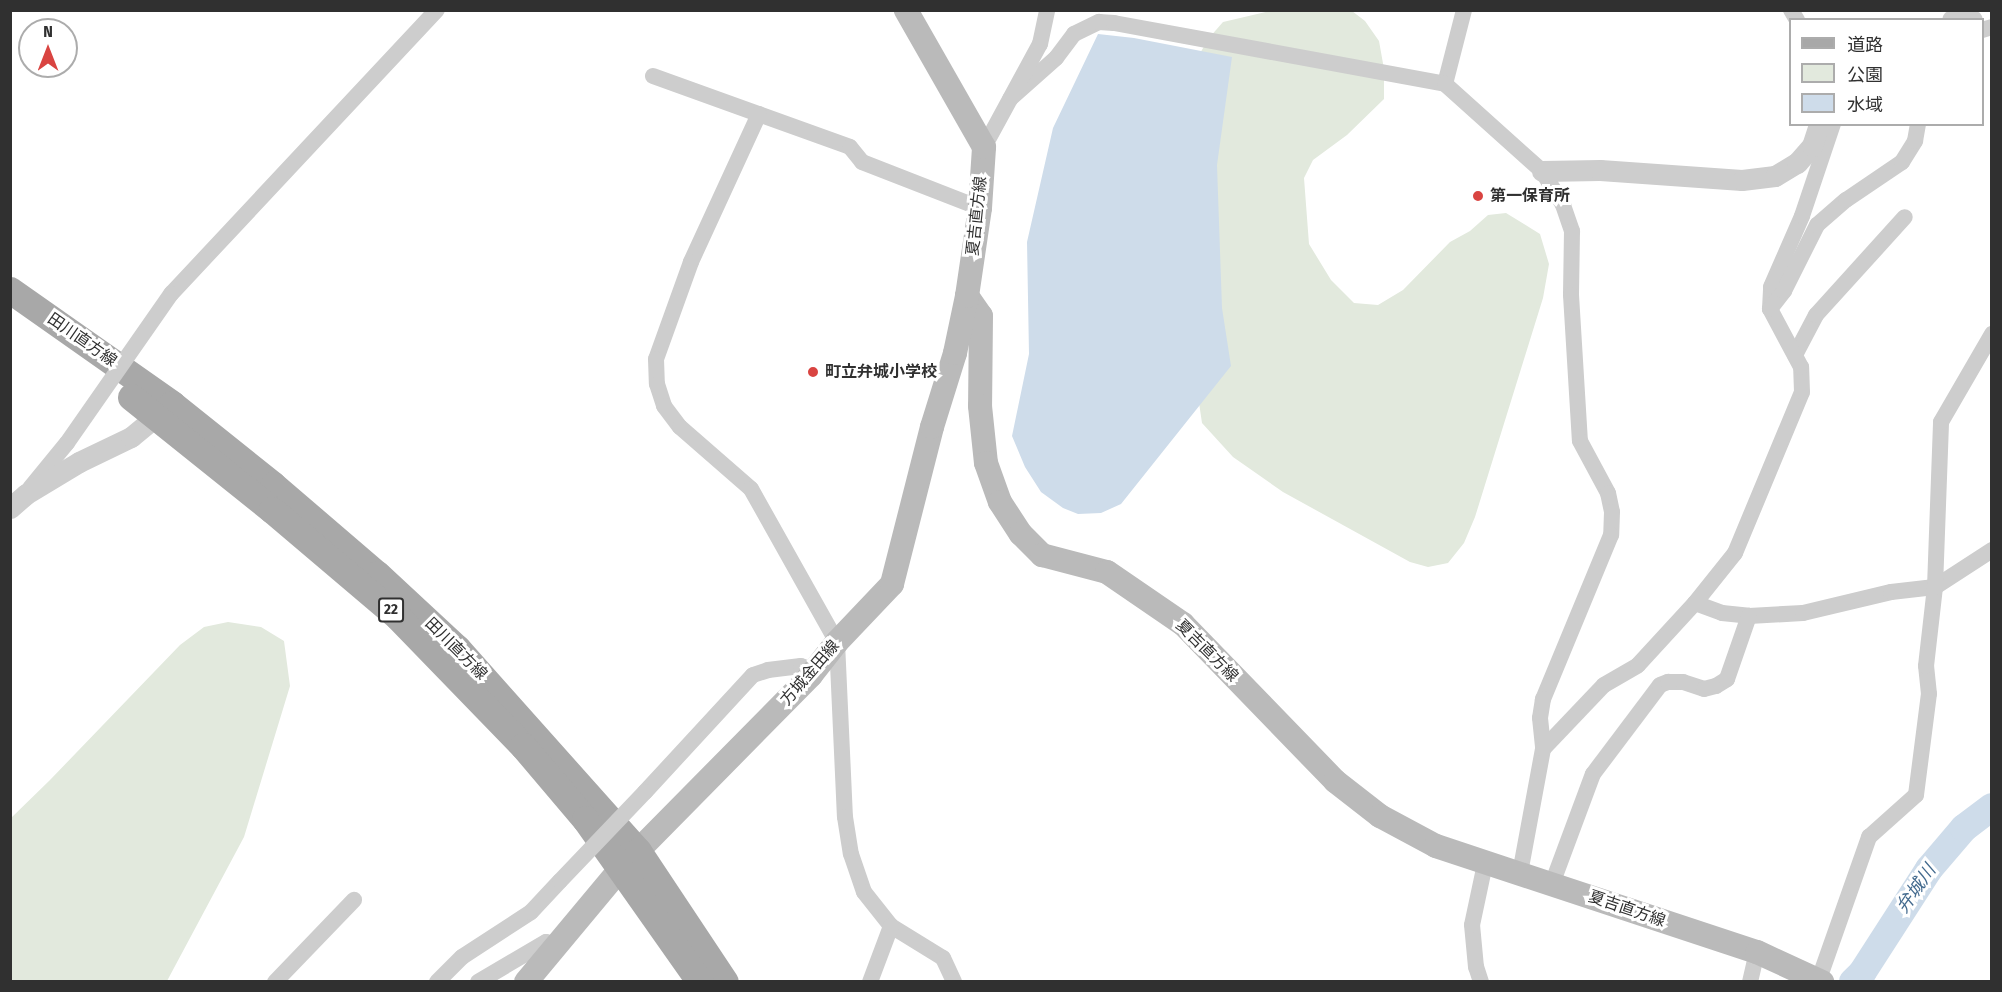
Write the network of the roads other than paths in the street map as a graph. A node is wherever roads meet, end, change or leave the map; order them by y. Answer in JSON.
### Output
{"nodes":[{"id":1,"x":437,"y":10,"type":"edge"},
{"id":2,"x":906,"y":10,"type":"edge"},
{"id":3,"x":1047,"y":10,"type":"edge"},
{"id":4,"x":1464,"y":10,"type":"edge"},
{"id":5,"x":652,"y":76,"type":"dead end"},
{"id":6,"x":1445,"y":84,"type":"junction"},
{"id":7,"x":1010,"y":99,"type":"junction"},
{"id":8,"x":759,"y":114,"type":"junction"},
{"id":9,"x":1818,"y":126,"type":"edge"},
{"id":10,"x":1832,"y":126,"type":"edge"},
{"id":11,"x":1918,"y":126,"type":"edge"},
{"id":12,"x":984,"y":147,"type":"junction"},
{"id":13,"x":1542,"y":171,"type":"junction"},
{"id":14,"x":980,"y":208,"type":"junction"},
{"id":15,"x":1905,"y":217,"type":"dead end"},
{"id":16,"x":10,"y":291,"type":"edge"},
{"id":17,"x":967,"y":296,"type":"junction"},
{"id":18,"x":1770,"y":309,"type":"junction"},
{"id":19,"x":10,"y":310,"type":"edge"},
{"id":20,"x":1992,"y":334,"type":"edge"},
{"id":21,"x":1795,"y":356,"type":"junction"},
{"id":22,"x":163,"y":410,"type":"junction"},
{"id":23,"x":18,"y":501,"type":"edge"},
{"id":24,"x":1992,"y":550,"type":"edge"},
{"id":25,"x":1935,"y":587,"type":"junction"},
{"id":26,"x":1695,"y":603,"type":"junction"},
{"id":27,"x":1749,"y":616,"type":"junction"},
{"id":28,"x":837,"y":642,"type":"junction"},
{"id":29,"x":814,"y":671,"type":"junction"},
{"id":30,"x":1543,"y":749,"type":"junction"},
{"id":31,"x":629,"y":860,"type":"junction"},
{"id":32,"x":1485,"y":864,"type":"junction"},
{"id":33,"x":1520,"y":873,"type":"junction"},
{"id":34,"x":1552,"y":884,"type":"junction"},
{"id":35,"x":354,"y":900,"type":"dead end"},
{"id":36,"x":891,"y":926,"type":"junction"},
{"id":37,"x":558,"y":945,"type":"junction"},
{"id":38,"x":1756,"y":952,"type":"junction"},
{"id":39,"x":1820,"y":980,"type":"edge"},
{"id":40,"x":275,"y":981,"type":"edge"},
{"id":41,"x":437,"y":981,"type":"edge"},
{"id":42,"x":478,"y":981,"type":"edge"},
{"id":43,"x":526,"y":981,"type":"edge"},
{"id":44,"x":700,"y":981,"type":"edge"},
{"id":45,"x":725,"y":981,"type":"edge"},
{"id":46,"x":870,"y":981,"type":"edge"},
{"id":47,"x":954,"y":981,"type":"edge"},
{"id":48,"x":1481,"y":981,"type":"edge"},
{"id":49,"x":1750,"y":981,"type":"edge"}],
"edges":[{"from":1,"to":23,"type":"street","bridge":true},
{"from":2,"to":12,"type":"main road"},
{"from":3,"to":7,"type":"street"},
{"from":4,"to":6,"type":"street"},
{"from":5,"to":8,"type":"street"},
{"from":6,"to":7,"type":"street"},
{"from":6,"to":13,"type":"street"},
{"from":7,"to":12,"type":"street"},
{"from":8,"to":14,"type":"street"},
{"from":8,"to":28,"type":"street"},
{"from":9,"to":13,"type":"street"},
{"from":10,"to":18,"type":"street"},
{"from":11,"to":18,"type":"street"},
{"from":12,"to":14,"type":"main road","name":"夏吉直方線"},
{"from":13,"to":30,"type":"street"},
{"from":14,"to":17,"type":"main road","name":"夏吉直方線"},
{"from":15,"to":21,"type":"street"},
{"from":16,"to":22,"type":"main road","name":"田川直方線","number":"22"},
{"from":17,"to":28,"type":"main road","name":"方城金田線"},
{"from":17,"to":32,"type":"main road","name":"夏吉直方線"},
{"from":18,"to":21,"type":"street"},
{"from":19,"to":22,"type":"main road","name":"田川直方線","number":"22"},
{"from":20,"to":25,"type":"street"},
{"from":21,"to":26,"type":"street"},
{"from":22,"to":23,"type":"street"},
{"from":22,"to":31,"type":"main road","name":"田川直方線","number":"22"},
{"from":24,"to":25,"type":"street"},
{"from":25,"to":27,"type":"street"},
{"from":25,"to":39,"type":"street"},
{"from":26,"to":27,"type":"street"},
{"from":26,"to":30,"type":"street"},
{"from":27,"to":34,"type":"street"},
{"from":28,"to":29,"type":"main road","name":"方城金田線"},
{"from":28,"to":36,"type":"street"},
{"from":29,"to":31,"type":"main road","name":"方城金田線"},
{"from":29,"to":41,"type":"street","bridge":true},
{"from":30,"to":33,"type":"street"},
{"from":31,"to":37,"type":"main road","name":"方城金田線"},
{"from":31,"to":44,"type":"main road","name":"田川直方線","number":"22"},
{"from":31,"to":45,"type":"main road","name":"田川直方線","number":"22"},
{"from":32,"to":33,"type":"main road","name":"夏吉直方線"},
{"from":32,"to":48,"type":"street"},
{"from":33,"to":34,"type":"main road","name":"夏吉直方線"},
{"from":34,"to":38,"type":"main road","name":"夏吉直方線"},
{"from":35,"to":40,"type":"street"},
{"from":36,"to":46,"type":"street"},
{"from":36,"to":47,"type":"street"},
{"from":37,"to":42,"type":"street"},
{"from":37,"to":43,"type":"main road","name":"方城金田線"},
{"from":38,"to":39,"type":"main road","name":"夏吉直方線"},
{"from":38,"to":49,"type":"street"}]}
